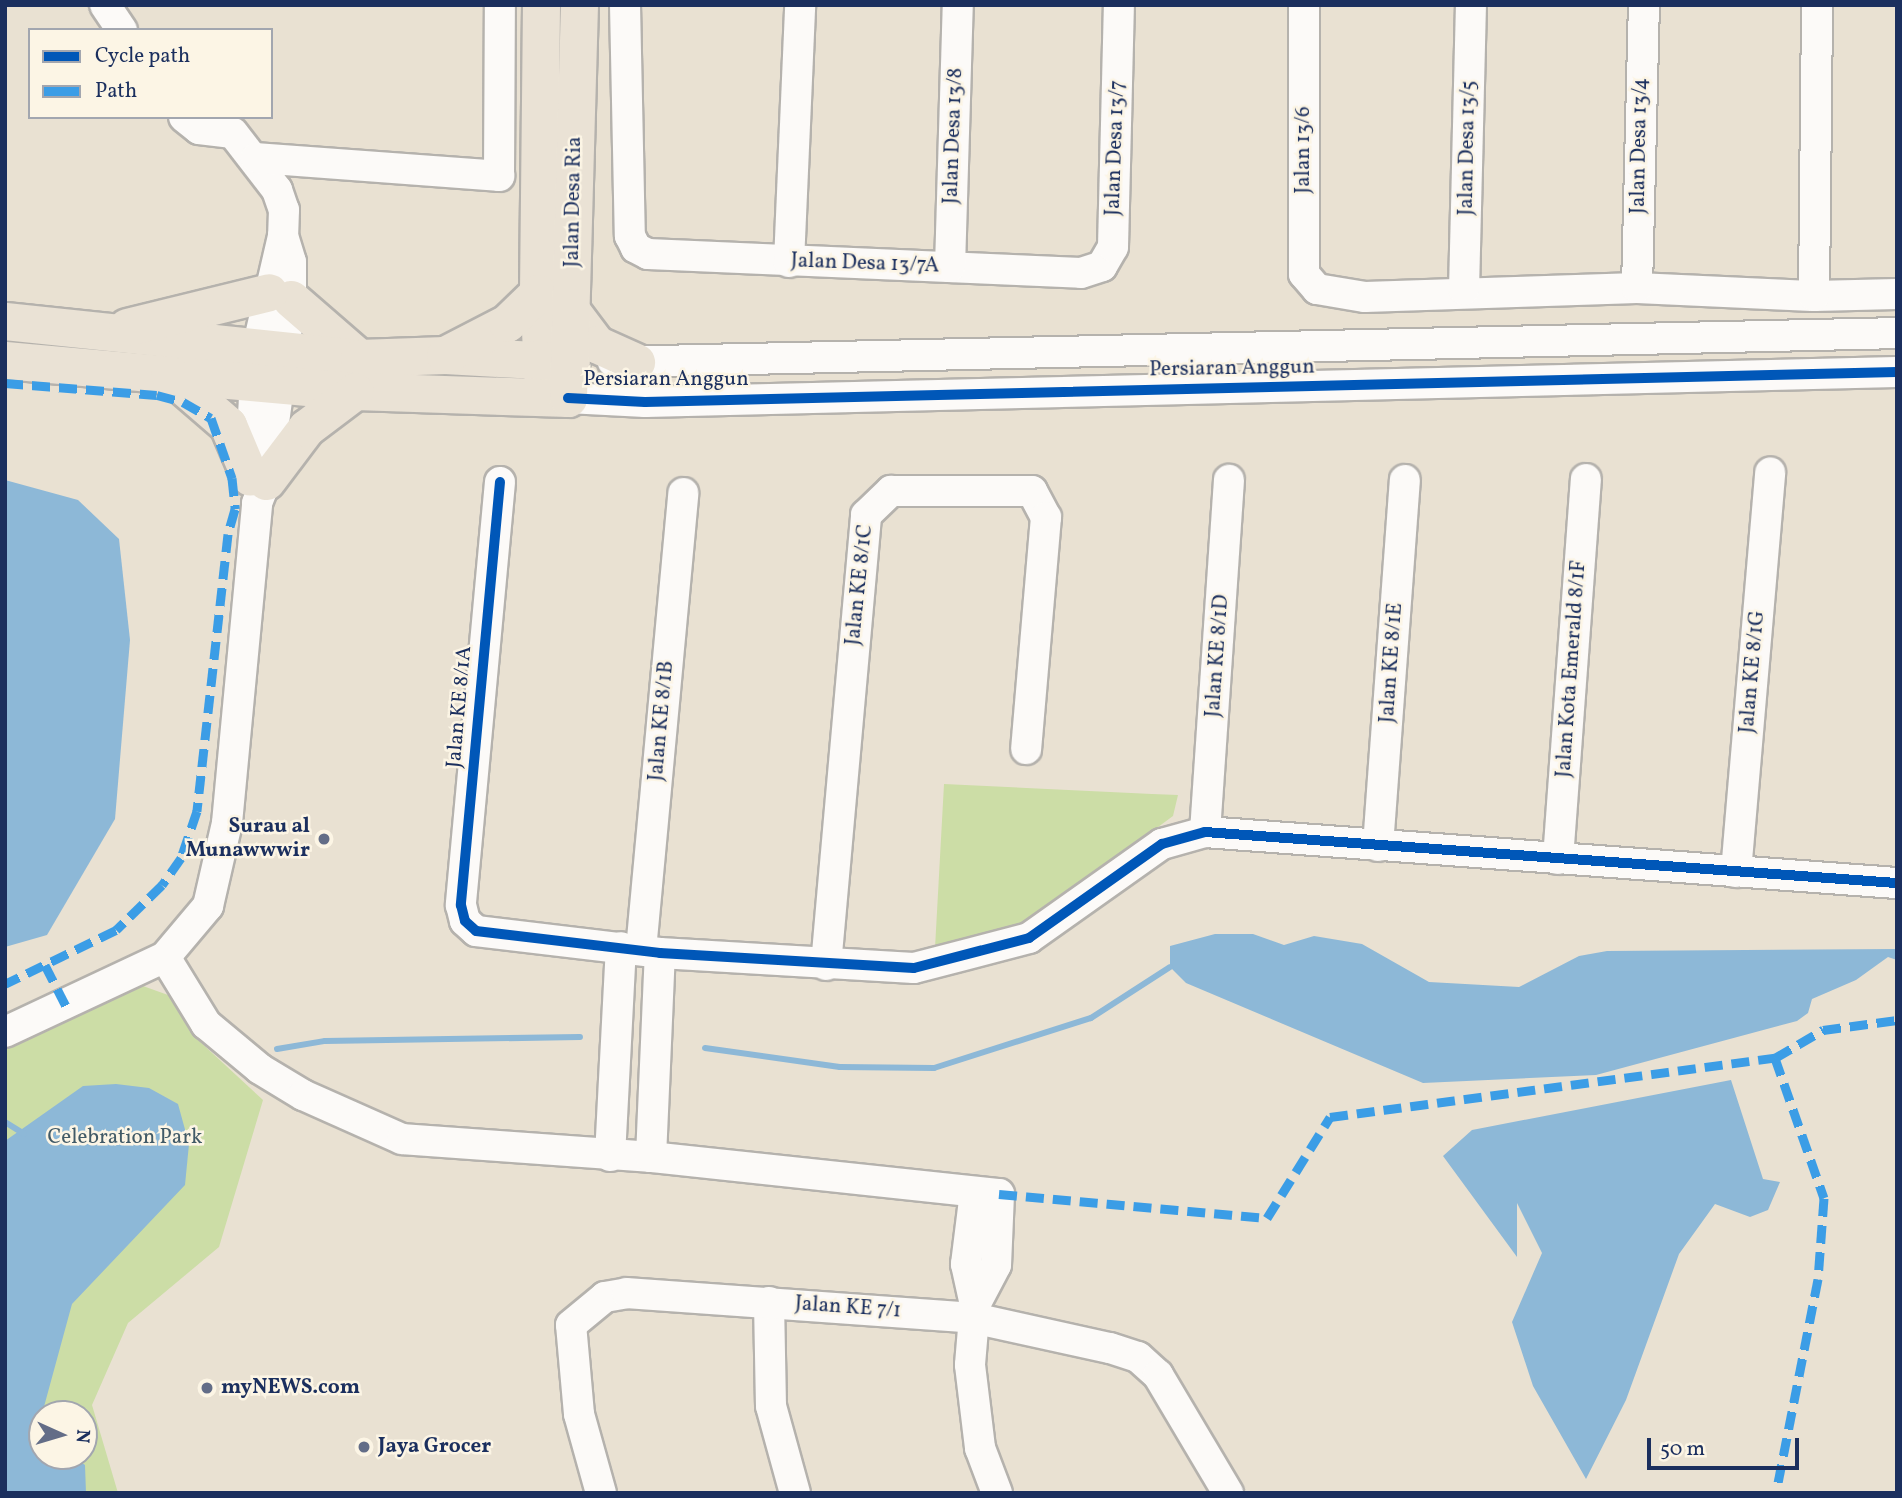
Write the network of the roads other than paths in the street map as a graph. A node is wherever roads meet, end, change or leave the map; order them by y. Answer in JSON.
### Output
{"nodes":[{"id":1,"x":105,"y":5,"type":"edge"},
{"id":2,"x":500,"y":5,"type":"edge"},
{"id":3,"x":541,"y":5,"type":"edge"},
{"id":4,"x":579,"y":5,"type":"edge"},
{"id":5,"x":625,"y":5,"type":"edge"},
{"id":6,"x":800,"y":5,"type":"edge"},
{"id":7,"x":958,"y":5,"type":"edge"},
{"id":8,"x":1119,"y":5,"type":"edge"},
{"id":9,"x":1304,"y":5,"type":"edge"},
{"id":10,"x":1471,"y":5,"type":"edge"},
{"id":11,"x":1644,"y":5,"type":"edge"},
{"id":12,"x":1817,"y":5,"type":"edge"},
{"id":13,"x":121,"y":28,"type":"edge"},
{"id":14,"x":187,"y":119,"type":"edge"},
{"id":15,"x":256,"y":158,"type":"junction"},
{"id":16,"x":789,"y":262,"type":"junction"},
{"id":17,"x":950,"y":267,"type":"junction"},
{"id":18,"x":1082,"y":273,"type":"joint"},
{"id":19,"x":1637,"y":288,"type":"junction"},
{"id":20,"x":1464,"y":290,"type":"junction"},
{"id":21,"x":538,"y":293,"type":"junction"},
{"id":22,"x":1897,"y":294,"type":"edge"},
{"id":23,"x":280,"y":295,"type":"junction"},
{"id":24,"x":1814,"y":296,"type":"junction"},
{"id":25,"x":572,"y":312,"type":"junction"},
{"id":26,"x":5,"y":321,"type":"edge"},
{"id":27,"x":102,"y":333,"type":"junction"},
{"id":28,"x":1897,"y":333,"type":"edge"},
{"id":29,"x":445,"y":355,"type":"junction"},
{"id":30,"x":5,"y":360,"type":"edge"},
{"id":31,"x":636,"y":362,"type":"junction"},
{"id":32,"x":267,"y":366,"type":"junction"},
{"id":33,"x":1897,"y":372,"type":"edge"},
{"id":34,"x":169,"y":374,"type":"junction"},
{"id":35,"x":357,"y":375,"type":"junction"},
{"id":36,"x":556,"y":381,"type":"junction"},
{"id":37,"x":1770,"y":472,"type":"dead end"},
{"id":38,"x":1586,"y":479,"type":"dead end"},
{"id":39,"x":1229,"y":480,"type":"dead end"},
{"id":40,"x":1405,"y":480,"type":"dead end"},
{"id":41,"x":500,"y":482,"type":"dead end"},
{"id":42,"x":258,"y":487,"type":"junction"},
{"id":43,"x":683,"y":493,"type":"dead end"},
{"id":44,"x":1026,"y":749,"type":"dead end"},
{"id":45,"x":1205,"y":832,"type":"junction"},
{"id":46,"x":1378,"y":846,"type":"junction"},
{"id":47,"x":1558,"y":859,"type":"junction"},
{"id":48,"x":1736,"y":873,"type":"junction"},
{"id":49,"x":1896,"y":884,"type":"edge"},
{"id":50,"x":641,"y":950,"type":"junction"},
{"id":51,"x":165,"y":957,"type":"junction"},
{"id":52,"x":826,"y":965,"type":"junction"},
{"id":53,"x":5,"y":1032,"type":"edge"},
{"id":54,"x":610,"y":1156,"type":"junction"},
{"id":55,"x":651,"y":1157,"type":"junction"},
{"id":56,"x":769,"y":1302,"type":"junction"},
{"id":57,"x":974,"y":1312,"type":"junction"},
{"id":58,"x":601,"y":1493,"type":"edge"},
{"id":59,"x":795,"y":1493,"type":"edge"},
{"id":60,"x":997,"y":1493,"type":"edge"},
{"id":61,"x":1228,"y":1493,"type":"edge"}],
"edges":[{"from":1,"to":13,"type":"street"},
{"from":2,"to":15,"type":"street"},
{"from":3,"to":21,"type":"main road","name":"Jalan Desa Ria"},
{"from":4,"to":25,"type":"main road","name":"Jalan Desa Ria"},
{"from":5,"to":16,"type":"street","name":"Jalan Desa 13/7A"},
{"from":6,"to":16,"type":"street"},
{"from":7,"to":17,"type":"street","name":"Jalan Desa 13/8"},
{"from":8,"to":18,"type":"street","name":"Jalan Desa 13/7"},
{"from":9,"to":20,"type":"street","name":"Jalan 13/6"},
{"from":10,"to":20,"type":"street","name":"Jalan Desa 13/5"},
{"from":11,"to":19,"type":"street","name":"Jalan Desa 13/4"},
{"from":12,"to":24,"type":"street"},
{"from":14,"to":15,"type":"street"},
{"from":15,"to":23,"type":"street"},
{"from":16,"to":17,"type":"street","name":"Jalan Desa 13/7A"},
{"from":17,"to":18,"type":"street","name":"Jalan Desa 13/7A"},
{"from":19,"to":20,"type":"street"},
{"from":19,"to":24,"type":"street"},
{"from":21,"to":29,"type":"main road"},
{"from":21,"to":36,"type":"main road","name":"Jalan Desa Ria"},
{"from":22,"to":24,"type":"street"},
{"from":23,"to":27,"type":"main road"},
{"from":23,"to":32,"type":"street"},
{"from":23,"to":35,"type":"main road"},
{"from":25,"to":31,"type":"main road"},
{"from":25,"to":36,"type":"main road","name":"Jalan Desa Ria"},
{"from":26,"to":27,"type":"main road","name":"Persiaran Anggun"},
{"from":27,"to":32,"type":"main road","name":"Persiaran Anggun"},
{"from":28,"to":31,"type":"street","name":"Persiaran Anggun"},
{"from":29,"to":35,"type":"main road","name":"Persiaran Anggun"},
{"from":29,"to":36,"type":"main road","name":"Persiaran Anggun"},
{"from":30,"to":34,"type":"main road","name":"Persiaran Anggun"},
{"from":31,"to":36,"type":"street","name":"Persiaran Anggun"},
{"from":32,"to":34,"type":"main road","name":"Persiaran Anggun"},
{"from":32,"to":35,"type":"main road","name":"Persiaran Anggun"},
{"from":32,"to":42,"type":"street"},
{"from":33,"to":36,"type":"street","name":"Persiaran Anggun"},
{"from":34,"to":42,"type":"main road"},
{"from":35,"to":36,"type":"main road","name":"Persiaran Anggun"},
{"from":35,"to":42,"type":"main road"},
{"from":37,"to":48,"type":"street","name":"Jalan KE 8/1G"},
{"from":38,"to":47,"type":"street","name":"Jalan Kota Emerald 8/1F"},
{"from":39,"to":45,"type":"street","name":"Jalan KE 8/1D"},
{"from":40,"to":46,"type":"street","name":"Jalan KE 8/1E"},
{"from":41,"to":50,"type":"street","name":"Jalan KE 8/1A"},
{"from":42,"to":51,"type":"street"},
{"from":43,"to":50,"type":"street","name":"Jalan KE 8/1B"},
{"from":44,"to":52,"type":"street","name":"Jalan KE 8/1C"},
{"from":45,"to":46,"type":"street"},
{"from":45,"to":52,"type":"street"},
{"from":46,"to":47,"type":"street"},
{"from":47,"to":48,"type":"street"},
{"from":48,"to":49,"type":"street"},
{"from":50,"to":52,"type":"street"},
{"from":50,"to":54,"type":"street"},
{"from":50,"to":55,"type":"street"},
{"from":51,"to":53,"type":"street"},
{"from":51,"to":54,"type":"street"},
{"from":54,"to":55,"type":"street"},
{"from":55,"to":57,"type":"street"},
{"from":56,"to":57,"type":"street","name":"Jalan KE 7/1"},
{"from":56,"to":58,"type":"street","name":"Jalan KE 7/1"},
{"from":56,"to":59,"type":"street"},
{"from":57,"to":60,"type":"street"},
{"from":57,"to":61,"type":"street","name":"Jalan KE 7/1"}]}
